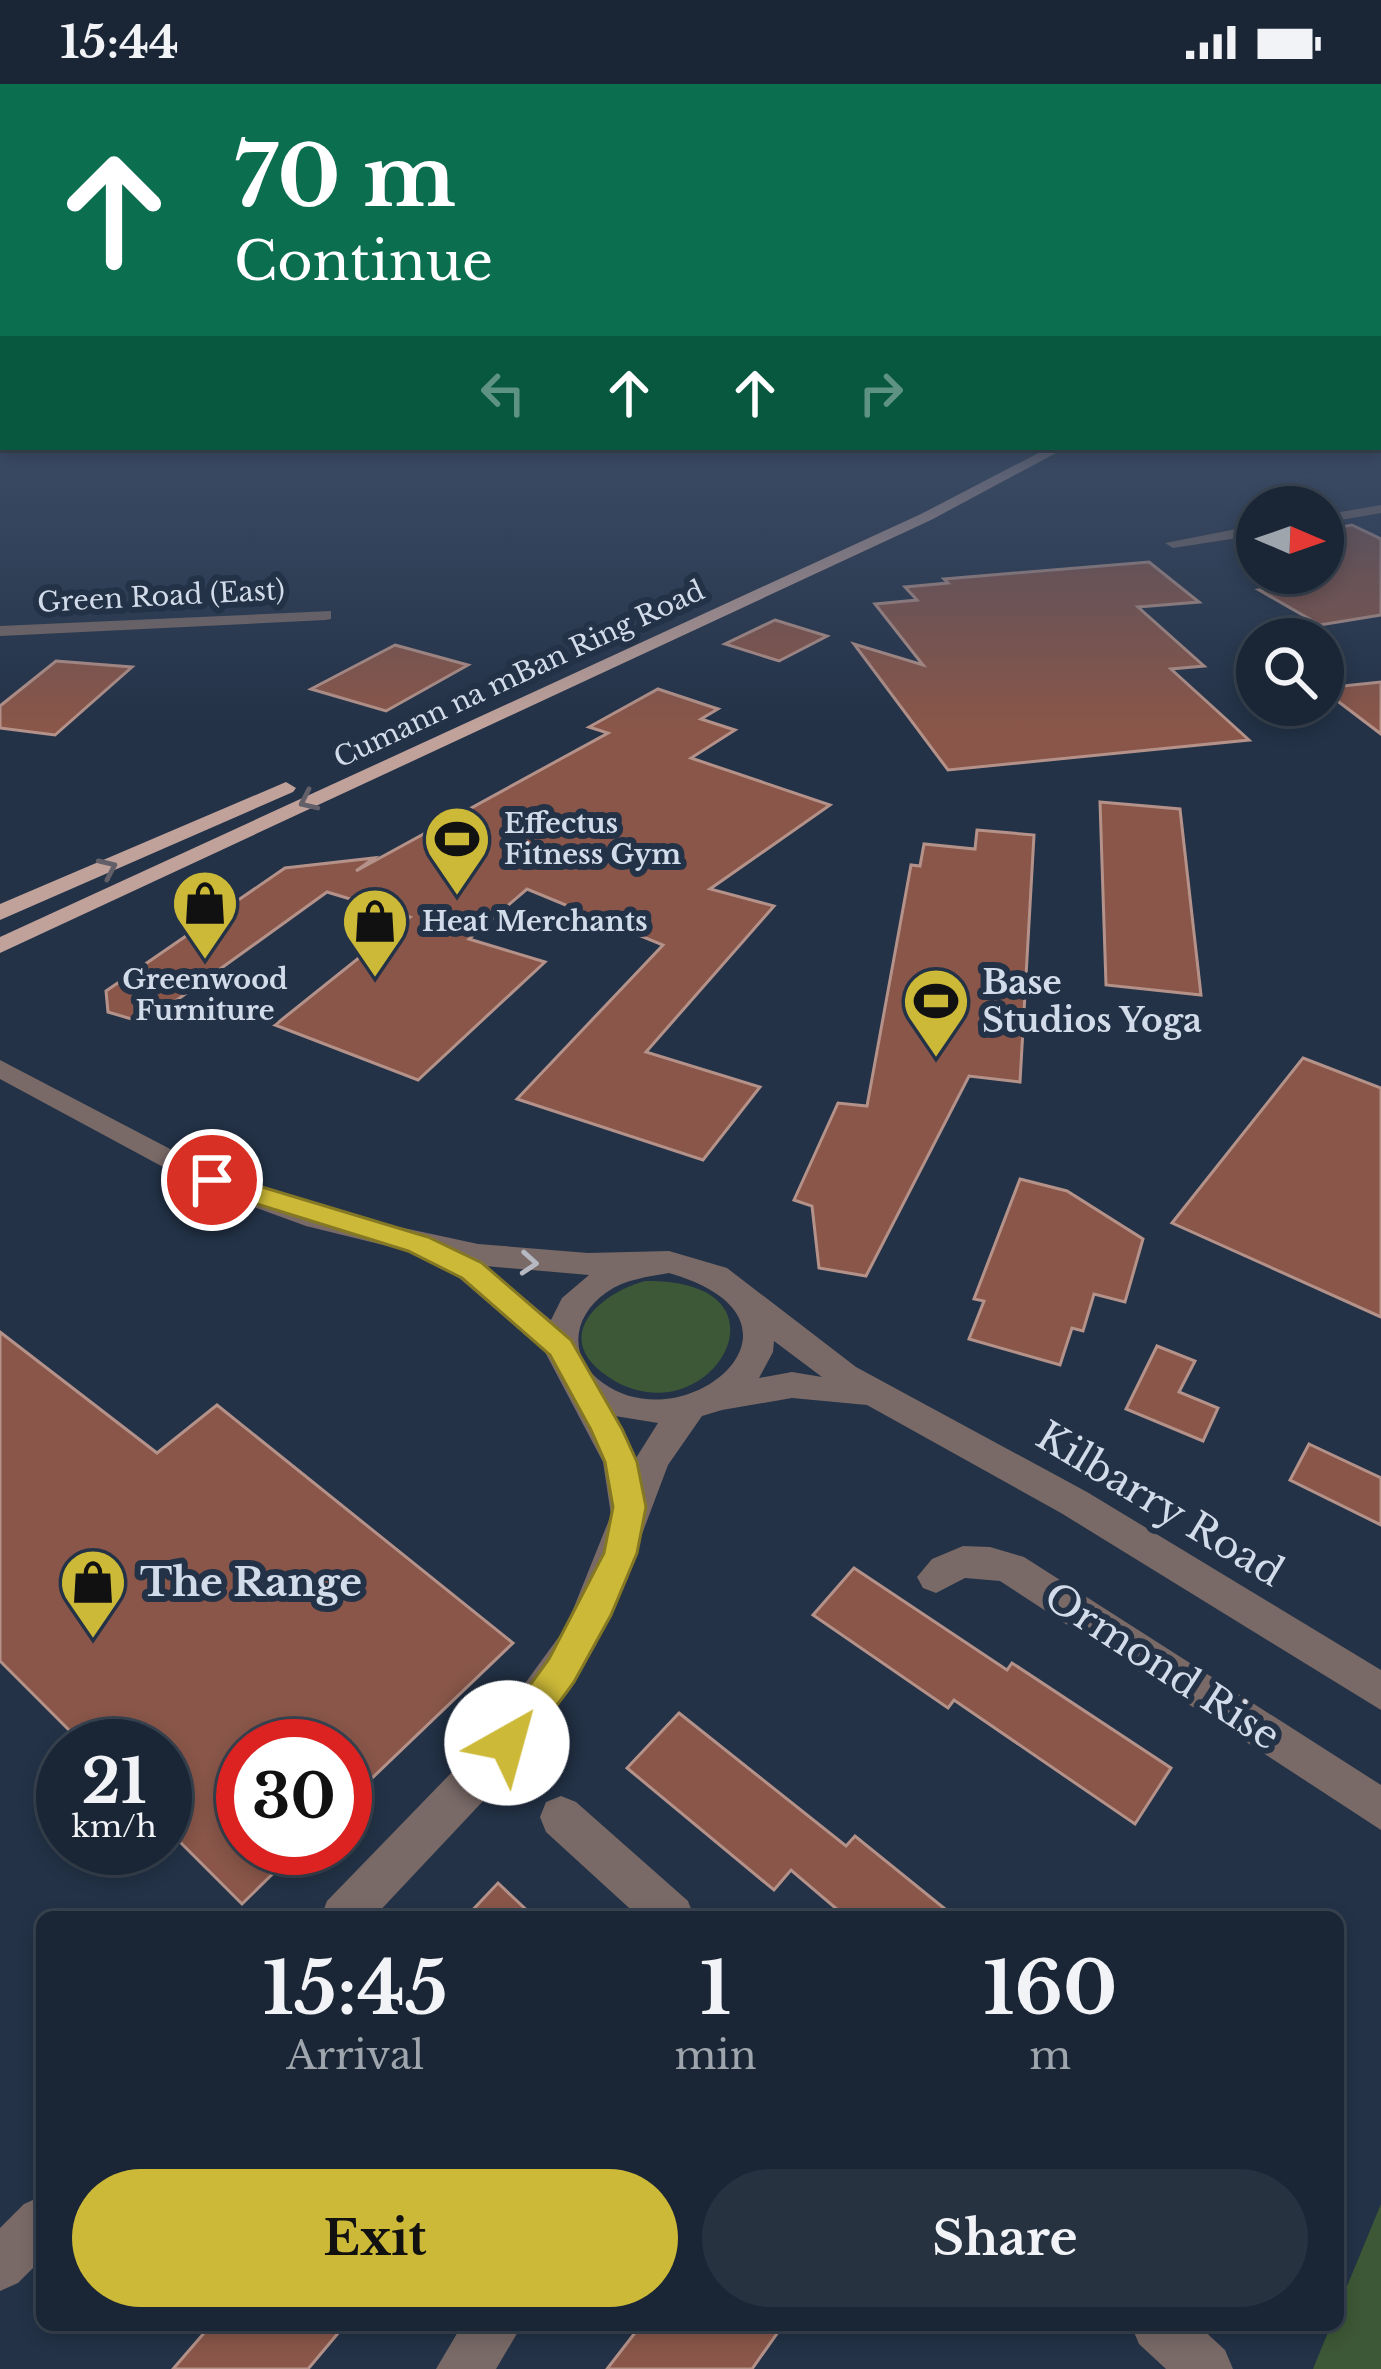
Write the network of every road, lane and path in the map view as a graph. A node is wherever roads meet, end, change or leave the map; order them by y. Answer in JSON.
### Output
{"nodes":[{"id":1,"x":906,"y":511,"type":"edge"},
{"id":2,"x":938,"y":511,"type":"edge"},
{"id":3,"x":1236,"y":533,"type":"edge"},
{"id":4,"x":1173,"y":543,"type":"dead end"},
{"id":5,"x":325,"y":615,"type":"dead end"},
{"id":6,"x":0,"y":631,"type":"edge"},
{"id":7,"x":424,"y":726,"type":"dead end"},
{"id":8,"x":298,"y":783,"type":"dead end"},
{"id":9,"x":0,"y":913,"type":"edge"},
{"id":10,"x":0,"y":946,"type":"edge"},
{"id":11,"x":0,"y":1068,"type":"edge"},
{"id":12,"x":418,"y":1244,"type":"junction"},
{"id":13,"x":643,"y":1264,"type":"junction"},
{"id":14,"x":746,"y":1296,"type":"junction"},
{"id":15,"x":560,"y":1347,"type":"junction"},
{"id":16,"x":584,"y":1387,"type":"junction"},
{"id":17,"x":888,"y":1403,"type":"junction"},
{"id":18,"x":702,"y":1404,"type":"junction"},
{"id":19,"x":627,"y":1532,"type":"junction"},
{"id":20,"x":936,"y":1577,"type":"dead end"},
{"id":21,"x":1381,"y":1691,"type":"edge"},
{"id":22,"x":1381,"y":1809,"type":"edge"},
{"id":23,"x":561,"y":1817,"type":"dead end"},
{"id":24,"x":349,"y":1911,"type":"edge"},
{"id":25,"x":665,"y":1911,"type":"edge"},
{"id":26,"x":36,"y":2228,"type":"edge"},
{"id":27,"x":0,"y":2265,"type":"edge"},
{"id":28,"x":491,"y":2331,"type":"edge"},
{"id":29,"x":1165,"y":2331,"type":"edge"},
{"id":30,"x":464,"y":2369,"type":"edge"},
{"id":31,"x":1206,"y":2369,"type":"edge"}],
"edges":[{"from":1,"to":7,"type":"main road","name":"Cumann na mBan Ring Road"},
{"from":2,"to":10,"type":"main road","name":"Cumann na mBan Ring Road","one_way":true},
{"from":3,"to":4,"type":"street"},
{"from":5,"to":6,"type":"street","name":"Green Road (East)"},
{"from":9,"to":8,"type":"main road","name":"Cumann na mBan Ring Road","one_way":true},
{"from":11,"to":12,"type":"street"},
{"from":12,"to":13,"type":"street","one_way":true},
{"from":12,"to":15,"type":"street"},
{"from":13,"to":14,"type":"street"},
{"from":13,"to":15,"type":"street"},
{"from":14,"to":17,"type":"street","name":"Kilbarry Road"},
{"from":14,"to":18,"type":"street"},
{"from":15,"to":16,"type":"street"},
{"from":16,"to":18,"type":"street"},
{"from":16,"to":19,"type":"street"},
{"from":17,"to":18,"type":"street","name":"Kilbarry Road"},
{"from":17,"to":21,"type":"street","name":"Kilbarry Road"},
{"from":18,"to":19,"type":"street"},
{"from":19,"to":24,"type":"street"},
{"from":20,"to":22,"type":"street","name":"Ormond Rise"},
{"from":23,"to":25,"type":"street"},
{"from":26,"to":27,"type":"street"},
{"from":28,"to":30,"type":"street"},
{"from":29,"to":31,"type":"street"}]}
